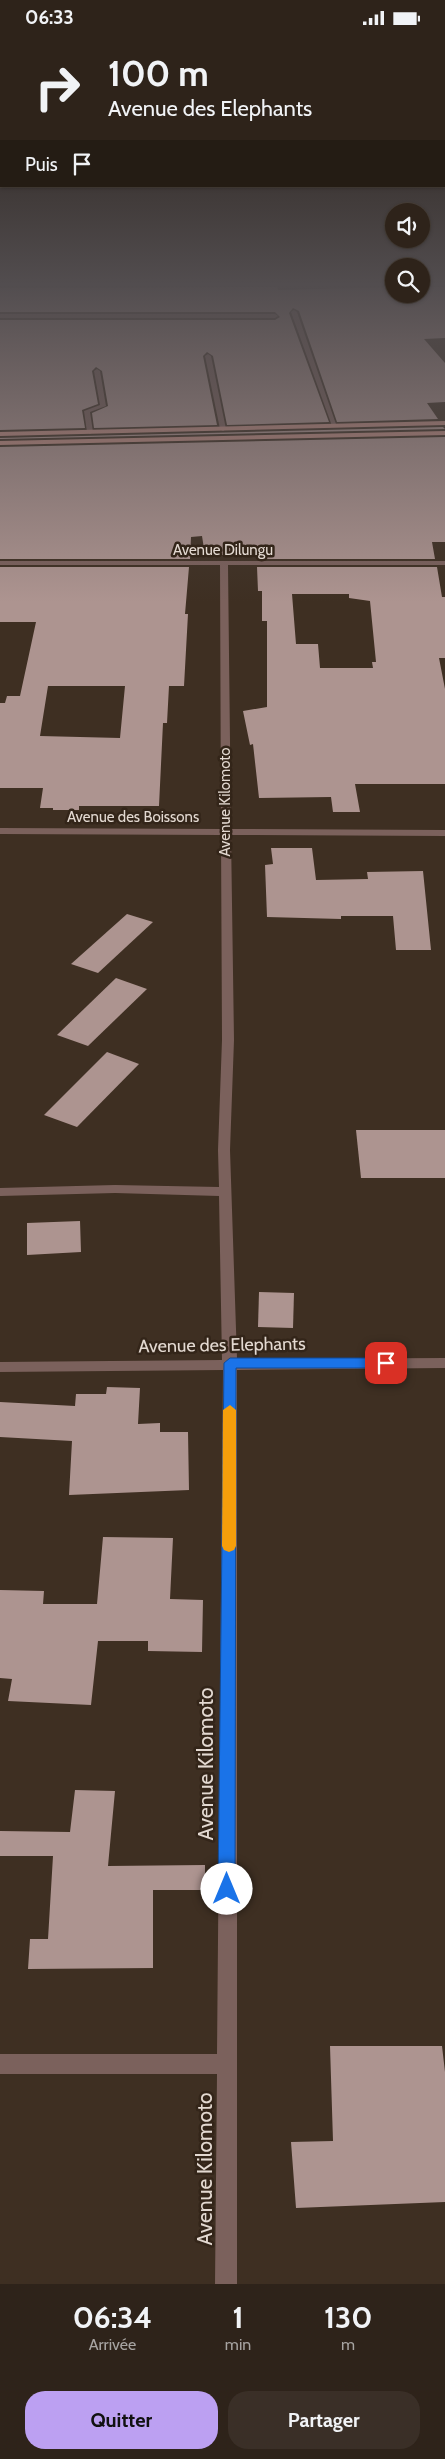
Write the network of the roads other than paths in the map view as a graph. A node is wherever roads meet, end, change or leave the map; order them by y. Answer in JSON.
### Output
{"nodes":[{"id":1,"x":101,"y":392,"type":"edge"},
{"id":2,"x":215,"y":392,"type":"edge"},
{"id":3,"x":323,"y":392,"type":"edge"},
{"id":4,"x":445,"y":423,"type":"edge"},
{"id":5,"x":335,"y":426,"type":"junction"},
{"id":6,"x":223,"y":429,"type":"junction"},
{"id":7,"x":90,"y":432,"type":"junction"},
{"id":8,"x":445,"y":433,"type":"edge"},
{"id":9,"x":0,"y":434,"type":"edge"},
{"id":10,"x":0,"y":443,"type":"edge"},
{"id":11,"x":0,"y":563,"type":"edge"},
{"id":12,"x":445,"y":563,"type":"edge"},
{"id":13,"x":224,"y":564,"type":"junction"},
{"id":14,"x":0,"y":831,"type":"edge"},
{"id":15,"x":225,"y":832,"type":"junction"},
{"id":16,"x":445,"y":833,"type":"edge"},
{"id":17,"x":0,"y":1192,"type":"edge"},
{"id":18,"x":226,"y":1192,"type":"junction"},
{"id":19,"x":230,"y":1363,"type":"junction"},
{"id":20,"x":445,"y":1363,"type":"edge"},
{"id":21,"x":0,"y":1367,"type":"edge"},
{"id":22,"x":0,"y":2064,"type":"edge"},
{"id":23,"x":226,"y":2064,"type":"junction"},
{"id":24,"x":226,"y":2284,"type":"edge"}],
"edges":[{"from":1,"to":7,"type":"street"},
{"from":2,"to":6,"type":"street"},
{"from":3,"to":5,"type":"street"},
{"from":4,"to":5,"type":"main road"},
{"from":5,"to":6,"type":"main road"},
{"from":6,"to":7,"type":"main road"},
{"from":7,"to":9,"type":"main road"},
{"from":8,"to":10,"type":"main road"},
{"from":11,"to":13,"type":"street","name":"Avenue Dilungu"},
{"from":12,"to":13,"type":"street","name":"Avenue Dilungu"},
{"from":13,"to":15,"type":"street","name":"Avenue Kilomoto"},
{"from":14,"to":15,"type":"street","name":"Avenue des Boissons"},
{"from":15,"to":16,"type":"street","name":"Avenue des Boissons"},
{"from":15,"to":18,"type":"street","name":"Avenue Kilomoto"},
{"from":17,"to":18,"type":"street"},
{"from":18,"to":19,"type":"street","name":"Avenue Kilomoto"},
{"from":19,"to":20,"type":"street","name":"Avenue des Elephants"},
{"from":19,"to":21,"type":"street","name":"Avenue des Elephants"},
{"from":19,"to":23,"type":"street","name":"Avenue Kilomoto"},
{"from":22,"to":23,"type":"street"},
{"from":23,"to":24,"type":"street","name":"Avenue Kilomoto"}]}
